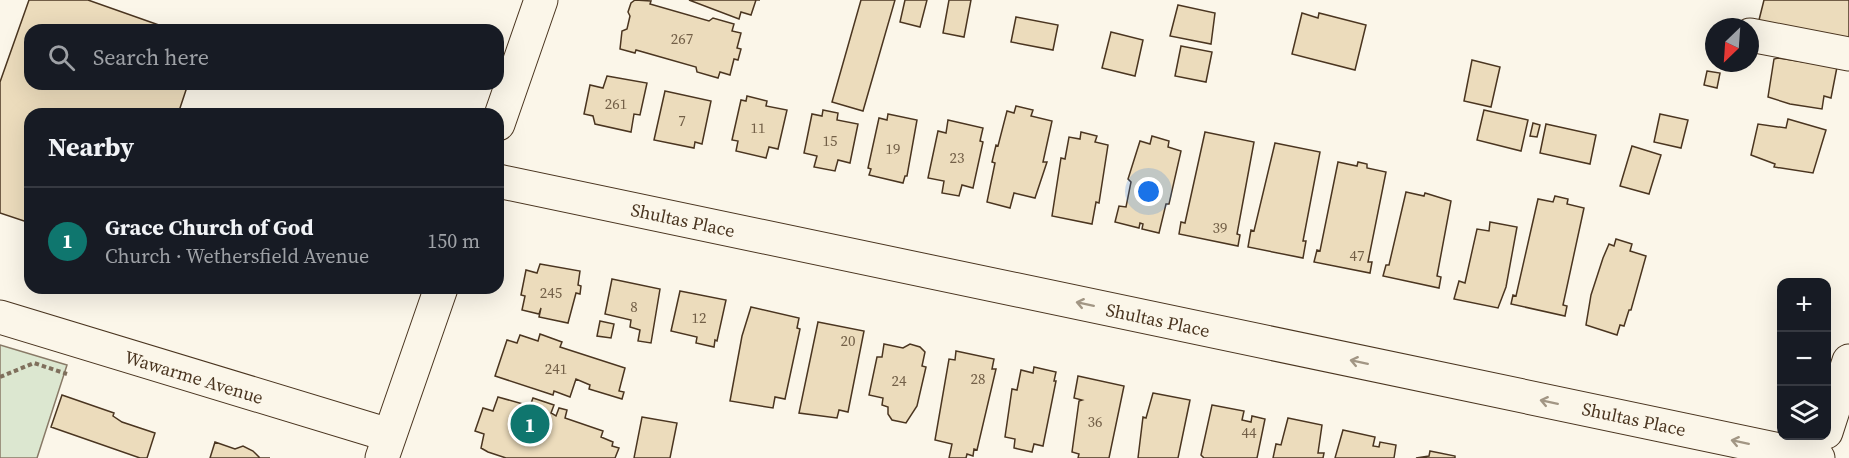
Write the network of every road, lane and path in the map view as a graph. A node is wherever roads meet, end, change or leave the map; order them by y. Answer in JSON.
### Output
{"nodes":[{"id":1,"x":541,"y":0,"type":"edge"},
{"id":2,"x":1759,"y":37,"type":"edge"},
{"id":3,"x":1849,"y":54,"type":"edge"},
{"id":4,"x":504,"y":108,"type":"edge"},
{"id":5,"x":504,"y":182,"type":"edge"},
{"id":6,"x":439,"y":294,"type":"edge"},
{"id":7,"x":0,"y":317,"type":"edge"},
{"id":8,"x":1849,"y":361,"type":"edge"},
{"id":9,"x":67,"y":374,"type":"dead end"},
{"id":10,"x":0,"y":377,"type":"edge"},
{"id":11,"x":1831,"y":418,"type":"edge"},
{"id":12,"x":1824,"y":440,"type":"edge"},
{"id":13,"x":386,"y":447,"type":"edge"},
{"id":14,"x":1818,"y":458,"type":"edge"}],
"edges":[{"from":1,"to":4,"type":"street"},
{"from":2,"to":3,"type":"street"},
{"from":14,"to":5,"type":"street","name":"Shultas Place","one_way":true},
{"from":6,"to":13,"type":"street"},
{"from":7,"to":13,"type":"street","name":"Wawarme Avenue"},
{"from":8,"to":11,"type":"street"},
{"from":9,"to":10,"type":"path"},
{"from":12,"to":14,"type":"street"}]}
